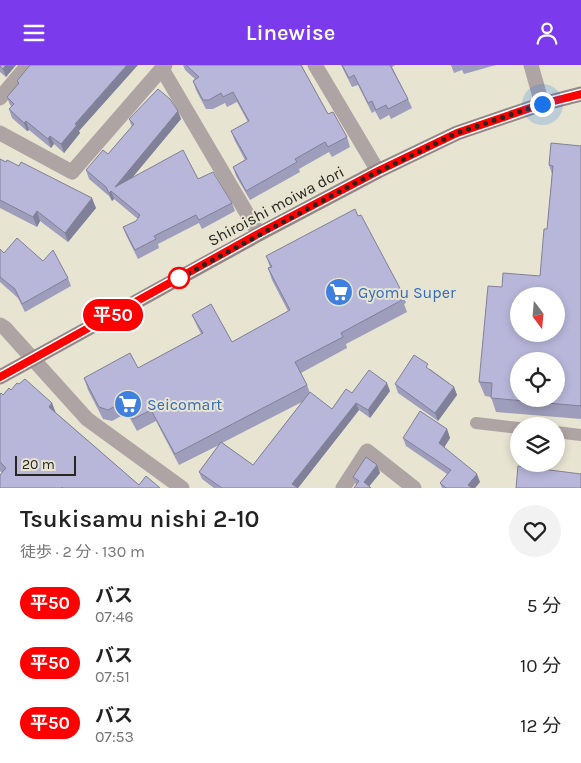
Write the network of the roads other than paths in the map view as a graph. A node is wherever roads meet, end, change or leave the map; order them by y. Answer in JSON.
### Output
{"nodes":[{"id":1,"x":28,"y":65,"type":"edge"},
{"id":2,"x":315,"y":65,"type":"edge"},
{"id":3,"x":531,"y":65,"type":"edge"},
{"id":4,"x":163,"y":67,"type":"edge"},
{"id":5,"x":581,"y":94,"type":"edge"},
{"id":6,"x":0,"y":98,"type":"edge"},
{"id":7,"x":542,"y":104,"type":"junction"},
{"id":8,"x":0,"y":133,"type":"edge"},
{"id":9,"x":378,"y":171,"type":"junction"},
{"id":10,"x":258,"y":234,"type":"junction"},
{"id":11,"x":0,"y":325,"type":"edge"},
{"id":12,"x":33,"y":359,"type":"junction"},
{"id":13,"x":0,"y":377,"type":"edge"},
{"id":14,"x":476,"y":423,"type":"dead end"},
{"id":15,"x":510,"y":427,"type":"edge"},
{"id":16,"x":565,"y":433,"type":"edge"},
{"id":17,"x":581,"y":435,"type":"edge"},
{"id":18,"x":182,"y":488,"type":"edge"},
{"id":19,"x":343,"y":488,"type":"edge"},
{"id":20,"x":414,"y":488,"type":"edge"}],
"edges":[{"from":1,"to":6,"type":"street"},
{"from":2,"to":9,"type":"street"},
{"from":3,"to":7,"type":"street"},
{"from":4,"to":8,"type":"street"},
{"from":4,"to":10,"type":"street"},
{"from":5,"to":7,"type":"main road","name":"Shiroishi moiwa dori"},
{"from":7,"to":9,"type":"main road","name":"Shiroishi moiwa dori"},
{"from":9,"to":10,"type":"main road","name":"Shiroishi moiwa dori"},
{"from":10,"to":12,"type":"main road","name":"Shiroishi moiwa dori"},
{"from":11,"to":12,"type":"street"},
{"from":12,"to":13,"type":"main road","name":"Shiroishi moiwa dori"},
{"from":12,"to":18,"type":"street"},
{"from":14,"to":15,"type":"lane"},
{"from":16,"to":17,"type":"lane"},
{"from":19,"to":20,"type":"street"}]}
